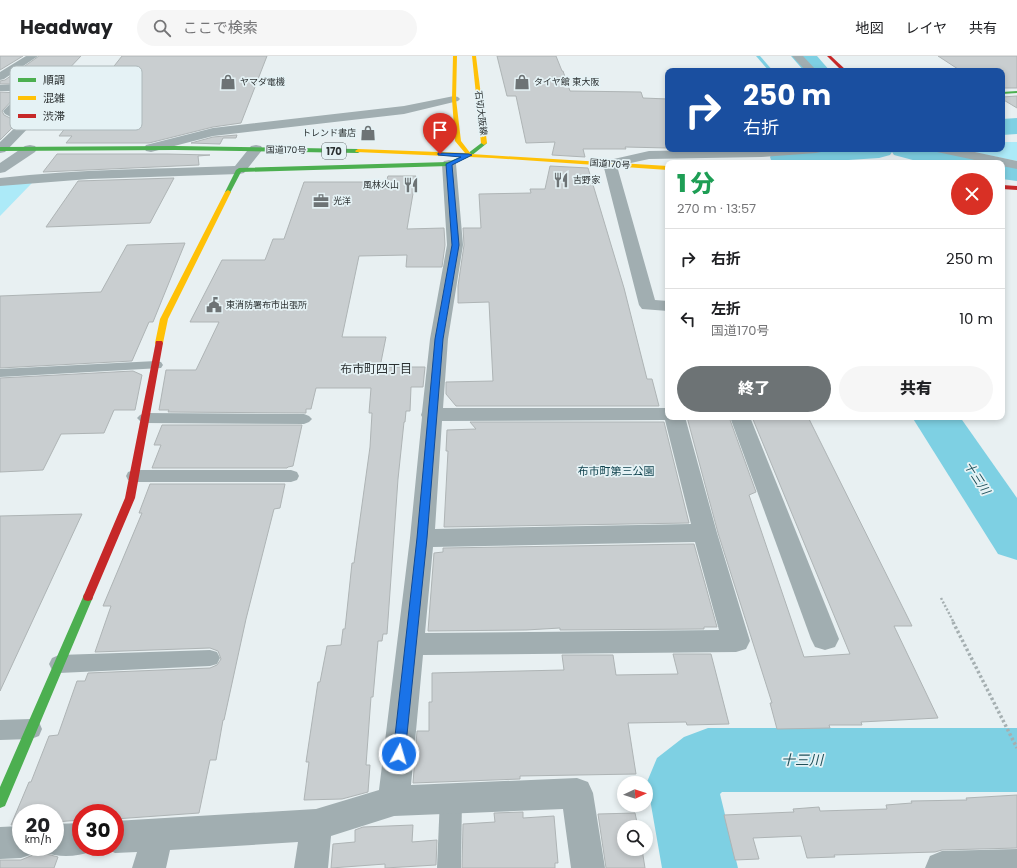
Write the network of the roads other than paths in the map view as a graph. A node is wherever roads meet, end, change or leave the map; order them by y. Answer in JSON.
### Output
{"nodes":[{"id":1,"x":33,"y":56,"type":"edge"},
{"id":2,"x":454,"y":56,"type":"edge"},
{"id":3,"x":474,"y":56,"type":"edge"},
{"id":4,"x":797,"y":56,"type":"edge"},
{"id":5,"x":829,"y":56,"type":"edge"},
{"id":6,"x":0,"y":63,"type":"edge"},
{"id":7,"x":21,"y":64,"type":"junction"},
{"id":8,"x":18,"y":66,"type":"edge"},
{"id":9,"x":809,"y":68,"type":"edge"},
{"id":10,"x":842,"y":68,"type":"edge"},
{"id":11,"x":10,"y":71,"type":"edge"},
{"id":12,"x":0,"y":77,"type":"edge"},
{"id":13,"x":1017,"y":92,"type":"edge"},
{"id":14,"x":1005,"y":93,"type":"edge"},
{"id":15,"x":454,"y":99,"type":"junction"},
{"id":16,"x":19,"y":130,"type":"edge"},
{"id":17,"x":151,"y":148,"type":"junction"},
{"id":18,"x":0,"y":149,"type":"edge"},
{"id":19,"x":30,"y":149,"type":"junction"},
{"id":20,"x":256,"y":149,"type":"junction"},
{"id":21,"x":776,"y":152,"type":"edge"},
{"id":22,"x":956,"y":152,"type":"edge"},
{"id":23,"x":459,"y":160,"type":"junction"},
{"id":24,"x":994,"y":160,"type":"edge"},
{"id":25,"x":1005,"y":162,"type":"edge"},
{"id":26,"x":610,"y":164,"type":"junction"},
{"id":27,"x":1017,"y":165,"type":"edge"},
{"id":28,"x":665,"y":168,"type":"edge"},
{"id":29,"x":0,"y":169,"type":"edge"},
{"id":30,"x":239,"y":170,"type":"junction"},
{"id":31,"x":0,"y":182,"type":"edge"},
{"id":32,"x":1005,"y":187,"type":"edge"},
{"id":33,"x":1017,"y":188,"type":"edge"},
{"id":34,"x":665,"y":306,"type":"edge"},
{"id":35,"x":156,"y":365,"type":"junction"},
{"id":36,"x":0,"y":373,"type":"edge"},
{"id":37,"x":665,"y":414,"type":"edge"},
{"id":38,"x":432,"y":415,"type":"junction"},
{"id":39,"x":145,"y":418,"type":"junction"},
{"id":40,"x":304,"y":419,"type":"dead end"},
{"id":41,"x":676,"y":420,"type":"edge"},
{"id":42,"x":741,"y":420,"type":"edge"},
{"id":43,"x":134,"y":476,"type":"junction"},
{"id":44,"x":291,"y":476,"type":"dead end"},
{"id":45,"x":705,"y":533,"type":"junction"},
{"id":46,"x":422,"y":538,"type":"junction"},
{"id":47,"x":825,"y":640,"type":"dead end"},
{"id":48,"x":410,"y":644,"type":"junction"},
{"id":49,"x":210,"y":658,"type":"dead end"},
{"id":50,"x":59,"y":664,"type":"junction"},
{"id":51,"x":31,"y":729,"type":"junction"},
{"id":52,"x":0,"y":730,"type":"edge"},
{"id":53,"x":451,"y":798,"type":"junction"},
{"id":54,"x":394,"y":801,"type":"junction"},
{"id":55,"x":0,"y":802,"type":"edge"},
{"id":56,"x":316,"y":825,"type":"junction"},
{"id":57,"x":158,"y":834,"type":"junction"},
{"id":58,"x":124,"y":836,"type":"edge"},
{"id":59,"x":12,"y":843,"type":"edge"},
{"id":60,"x":0,"y":844,"type":"edge"},
{"id":61,"x":1017,"y":866,"type":"edge"},
{"id":62,"x":148,"y":868,"type":"edge"},
{"id":63,"x":311,"y":868,"type":"edge"},
{"id":64,"x":449,"y":868,"type":"edge"},
{"id":65,"x":588,"y":868,"type":"edge"},
{"id":66,"x":942,"y":868,"type":"edge"}],
"edges":[{"from":1,"to":7,"type":"street"},
{"from":2,"to":15,"type":"main road"},
{"from":3,"to":23,"type":"main road","name":"石切大阪線"},
{"from":4,"to":9,"type":"street"},
{"from":5,"to":10,"type":"main road"},
{"from":6,"to":7,"type":"street"},
{"from":7,"to":8,"type":"street"},
{"from":11,"to":12,"type":"street"},
{"from":13,"to":14,"type":"main road"},
{"from":15,"to":17,"type":"street"},
{"from":15,"to":23,"type":"main road"},
{"from":16,"to":18,"type":"street"},
{"from":17,"to":19,"type":"main road","name":"国道170号","number":"170"},
{"from":17,"to":20,"type":"main road","name":"国道170号","number":"170"},
{"from":18,"to":19,"type":"main road","name":"国道170号","number":"170"},
{"from":19,"to":29,"type":"street"},
{"from":20,"to":23,"type":"main road","name":"国道170号","number":"170"},
{"from":20,"to":30,"type":"street"},
{"from":21,"to":26,"type":"street"},
{"from":22,"to":24,"type":"street"},
{"from":23,"to":26,"type":"main road","name":"国道170号","number":"170"},
{"from":23,"to":30,"type":"main road"},
{"from":23,"to":38,"type":"street"},
{"from":25,"to":27,"type":"street"},
{"from":26,"to":28,"type":"main road","name":"国道170号","number":"170"},
{"from":26,"to":34,"type":"street"},
{"from":30,"to":31,"type":"street"},
{"from":30,"to":35,"type":"main road"},
{"from":32,"to":33,"type":"main road"},
{"from":35,"to":36,"type":"lane"},
{"from":35,"to":39,"type":"main road"},
{"from":37,"to":38,"type":"street"},
{"from":38,"to":46,"type":"street"},
{"from":39,"to":40,"type":"lane"},
{"from":39,"to":43,"type":"main road"},
{"from":41,"to":45,"type":"street"},
{"from":42,"to":47,"type":"street"},
{"from":43,"to":44,"type":"lane"},
{"from":43,"to":50,"type":"main road"},
{"from":45,"to":46,"type":"street"},
{"from":45,"to":48,"type":"street"},
{"from":46,"to":48,"type":"street"},
{"from":48,"to":54,"type":"street"},
{"from":49,"to":50,"type":"lane"},
{"from":50,"to":51,"type":"main road"},
{"from":51,"to":52,"type":"lane"},
{"from":51,"to":55,"type":"main road"},
{"from":53,"to":54,"type":"street"},
{"from":53,"to":64,"type":"lane"},
{"from":53,"to":65,"type":"street"},
{"from":54,"to":56,"type":"street"},
{"from":56,"to":57,"type":"street"},
{"from":56,"to":63,"type":"street"},
{"from":57,"to":58,"type":"street"},
{"from":57,"to":62,"type":"street"},
{"from":59,"to":60,"type":"street"},
{"from":61,"to":66,"type":"street"}]}
